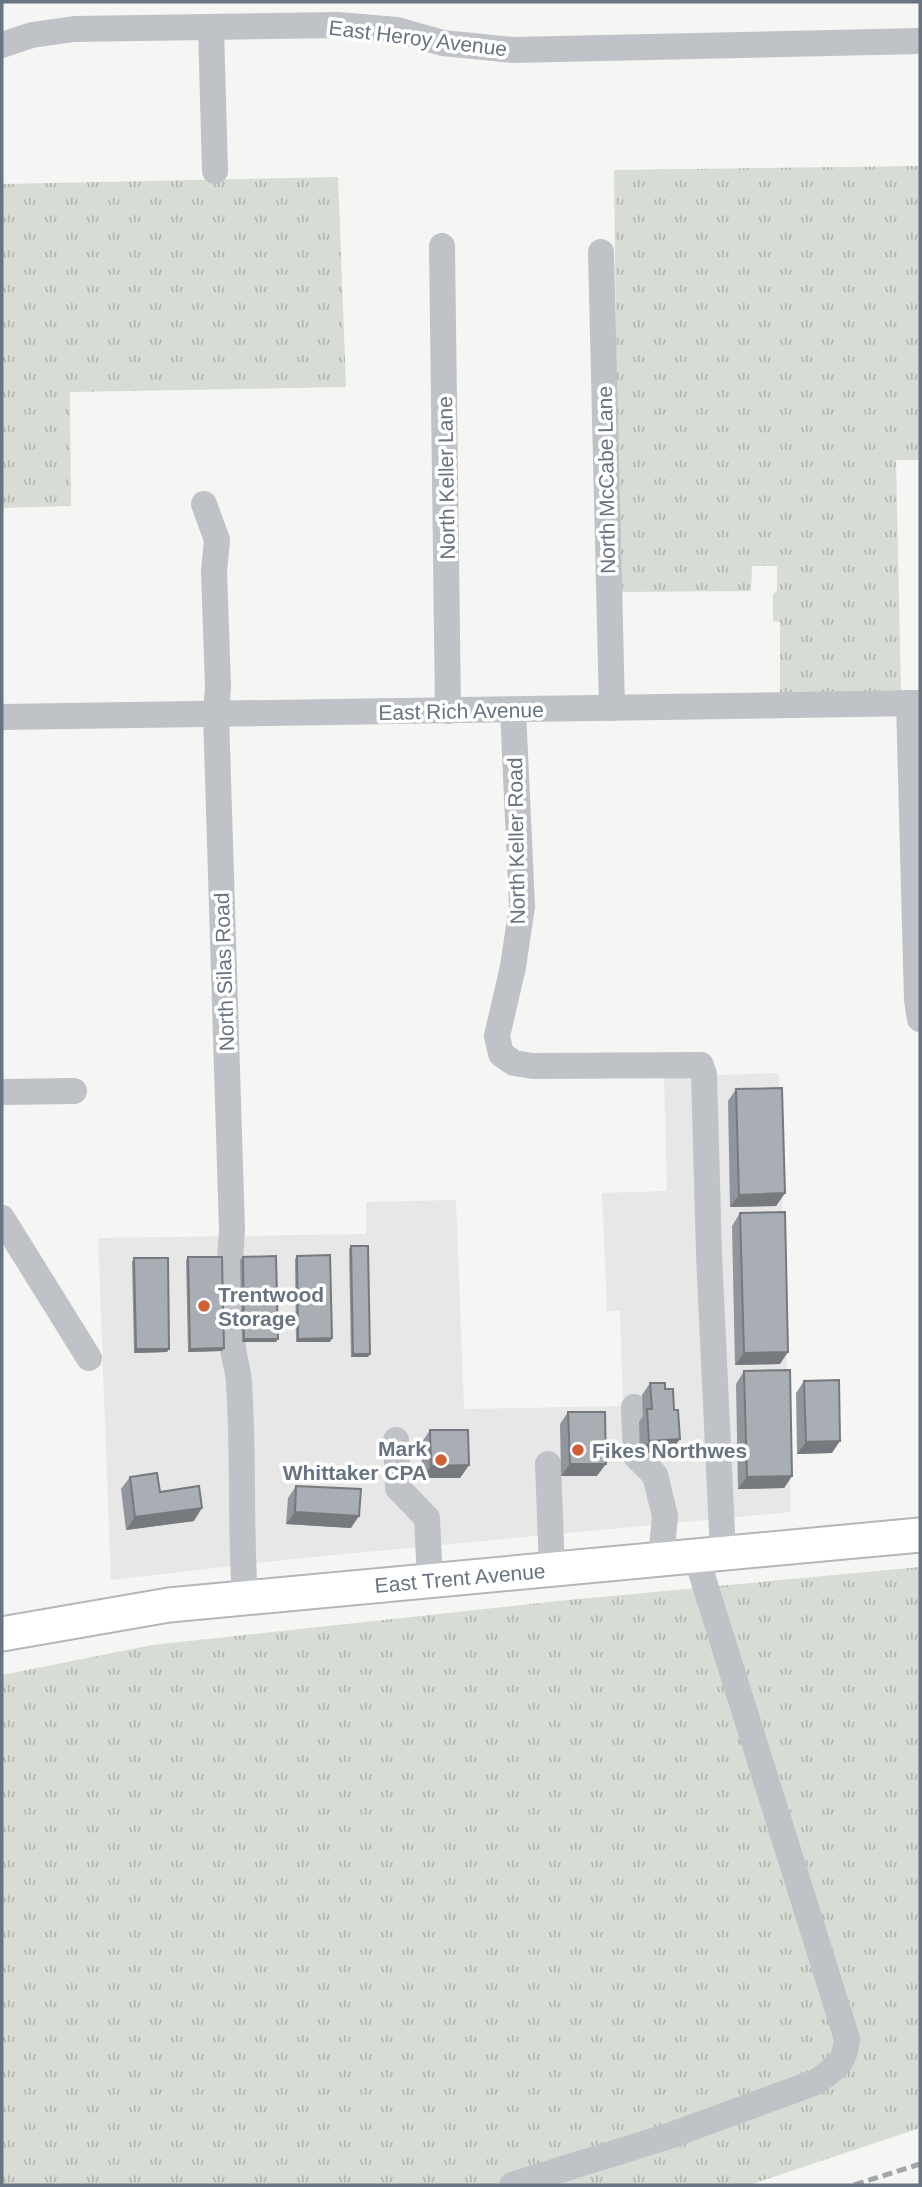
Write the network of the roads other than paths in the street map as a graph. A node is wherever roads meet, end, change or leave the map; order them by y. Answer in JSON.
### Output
{"nodes":[{"id":1,"x":211,"y":27,"type":"junction"},
{"id":2,"x":920,"y":41,"type":"edge"},
{"id":3,"x":2,"y":45,"type":"edge"},
{"id":4,"x":215,"y":171,"type":"dead end"},
{"id":5,"x":443,"y":246,"type":"dead end"},
{"id":6,"x":601,"y":252,"type":"dead end"},
{"id":7,"x":204,"y":505,"type":"dead end"},
{"id":8,"x":915,"y":703,"type":"edge"},
{"id":9,"x":612,"y":708,"type":"junction"},
{"id":10,"x":513,"y":710,"type":"junction"},
{"id":11,"x":448,"y":711,"type":"junction"},
{"id":12,"x":216,"y":714,"type":"junction"},
{"id":13,"x":2,"y":718,"type":"edge"},
{"id":14,"x":920,"y":1020,"type":"edge"},
{"id":15,"x":2,"y":1091,"type":"edge"},
{"id":16,"x":74,"y":1091,"type":"dead end"},
{"id":17,"x":2,"y":1218,"type":"edge"},
{"id":18,"x":89,"y":1358,"type":"dead end"},
{"id":19,"x":634,"y":1407,"type":"dead end"},
{"id":20,"x":396,"y":1440,"type":"dead end"},
{"id":21,"x":548,"y":1464,"type":"dead end"},
{"id":22,"x":920,"y":1535,"type":"edge"},
{"id":23,"x":709,"y":1555,"type":"junction"},
{"id":24,"x":661,"y":1559,"type":"junction"},
{"id":25,"x":552,"y":1569,"type":"junction"},
{"id":26,"x":430,"y":1581,"type":"junction"},
{"id":27,"x":245,"y":1598,"type":"junction"},
{"id":28,"x":2,"y":1634,"type":"edge"},
{"id":29,"x":512,"y":2185,"type":"edge"}],
"edges":[{"from":1,"to":2,"type":"street","name":"East Heroy Avenue"},
{"from":1,"to":3,"type":"street","name":"East Heroy Avenue"},
{"from":1,"to":4,"type":"street"},
{"from":5,"to":11,"type":"street","name":"North Keller Lane"},
{"from":6,"to":9,"type":"street","name":"North McCabe Lane"},
{"from":7,"to":12,"type":"street","name":"North Silas Road"},
{"from":8,"to":9,"type":"street","name":"East Rich Avenue"},
{"from":8,"to":14,"type":"street"},
{"from":9,"to":10,"type":"street","name":"East Rich Avenue"},
{"from":10,"to":11,"type":"street","name":"East Rich Avenue"},
{"from":10,"to":23,"type":"street","name":"North Keller Road"},
{"from":11,"to":12,"type":"street","name":"East Rich Avenue"},
{"from":12,"to":13,"type":"street","name":"East Rich Avenue"},
{"from":12,"to":27,"type":"street","name":"North Silas Road"},
{"from":15,"to":16,"type":"street"},
{"from":17,"to":18,"type":"street"},
{"from":19,"to":24,"type":"street"},
{"from":20,"to":26,"type":"street"},
{"from":21,"to":25,"type":"street"},
{"from":22,"to":23,"type":"main road","name":"East Trent Avenue"},
{"from":23,"to":24,"type":"main road","name":"East Trent Avenue"},
{"from":23,"to":29,"type":"street"},
{"from":24,"to":25,"type":"main road","name":"East Trent Avenue"},
{"from":25,"to":26,"type":"main road","name":"East Trent Avenue"},
{"from":26,"to":27,"type":"main road","name":"East Trent Avenue"},
{"from":27,"to":28,"type":"main road","name":"East Trent Avenue"}]}
